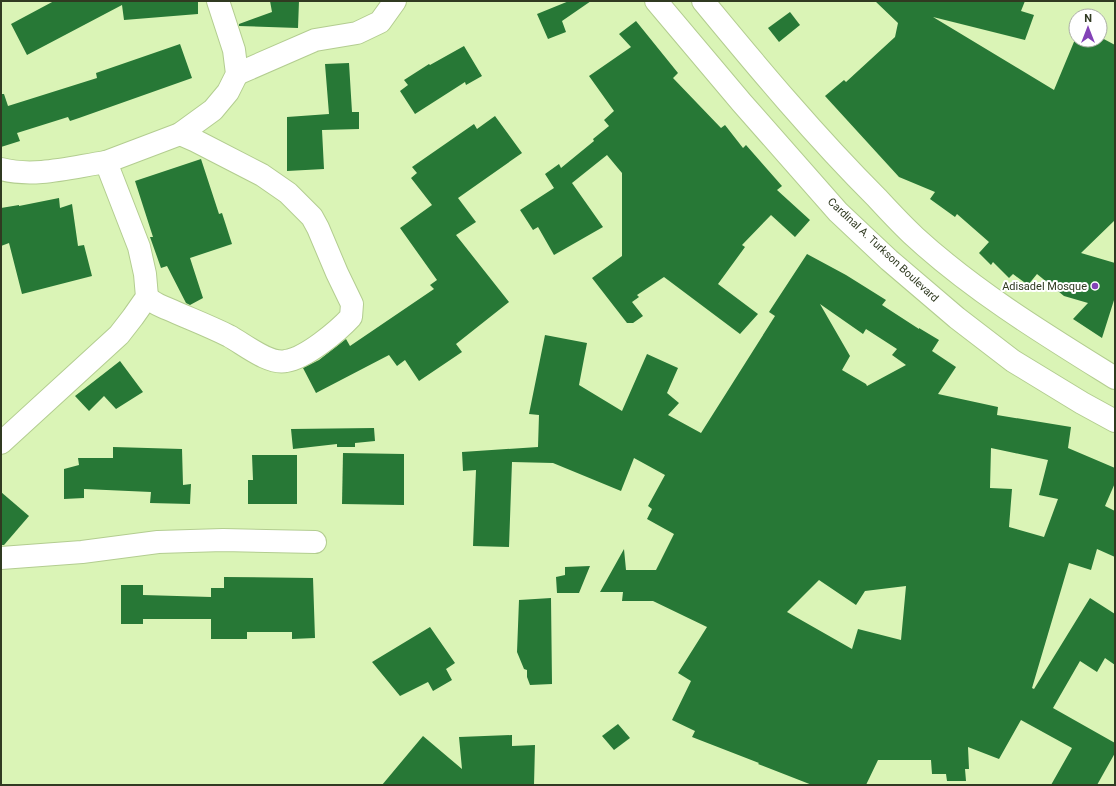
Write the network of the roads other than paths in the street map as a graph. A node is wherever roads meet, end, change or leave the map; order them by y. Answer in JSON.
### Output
{"nodes":[{"id":1,"x":218,"y":1,"type":"edge"},
{"id":2,"x":395,"y":1,"type":"edge"},
{"id":3,"x":656,"y":1,"type":"edge"},
{"id":4,"x":703,"y":1,"type":"edge"},
{"id":5,"x":237,"y":74,"type":"junction"},
{"id":6,"x":180,"y":134,"type":"junction"},
{"id":7,"x":106,"y":162,"type":"junction"},
{"id":8,"x":1,"y":169,"type":"edge"},
{"id":9,"x":147,"y":297,"type":"junction"},
{"id":10,"x":1115,"y":378,"type":"edge"},
{"id":11,"x":1115,"y":421,"type":"edge"},
{"id":12,"x":1,"y":443,"type":"edge"},
{"id":13,"x":315,"y":542,"type":"dead end"},
{"id":14,"x":1,"y":558,"type":"edge"}],
"edges":[{"from":1,"to":5,"type":"street"},
{"from":2,"to":5,"type":"street"},
{"from":3,"to":11,"type":"street","name":"Cardinal A. Turkson Boulevard"},
{"from":4,"to":10,"type":"street"},
{"from":5,"to":6,"type":"street"},
{"from":6,"to":7,"type":"street"},
{"from":6,"to":9,"type":"street"},
{"from":7,"to":8,"type":"street"},
{"from":7,"to":9,"type":"street"},
{"from":9,"to":12,"type":"street"},
{"from":13,"to":14,"type":"street"}]}
